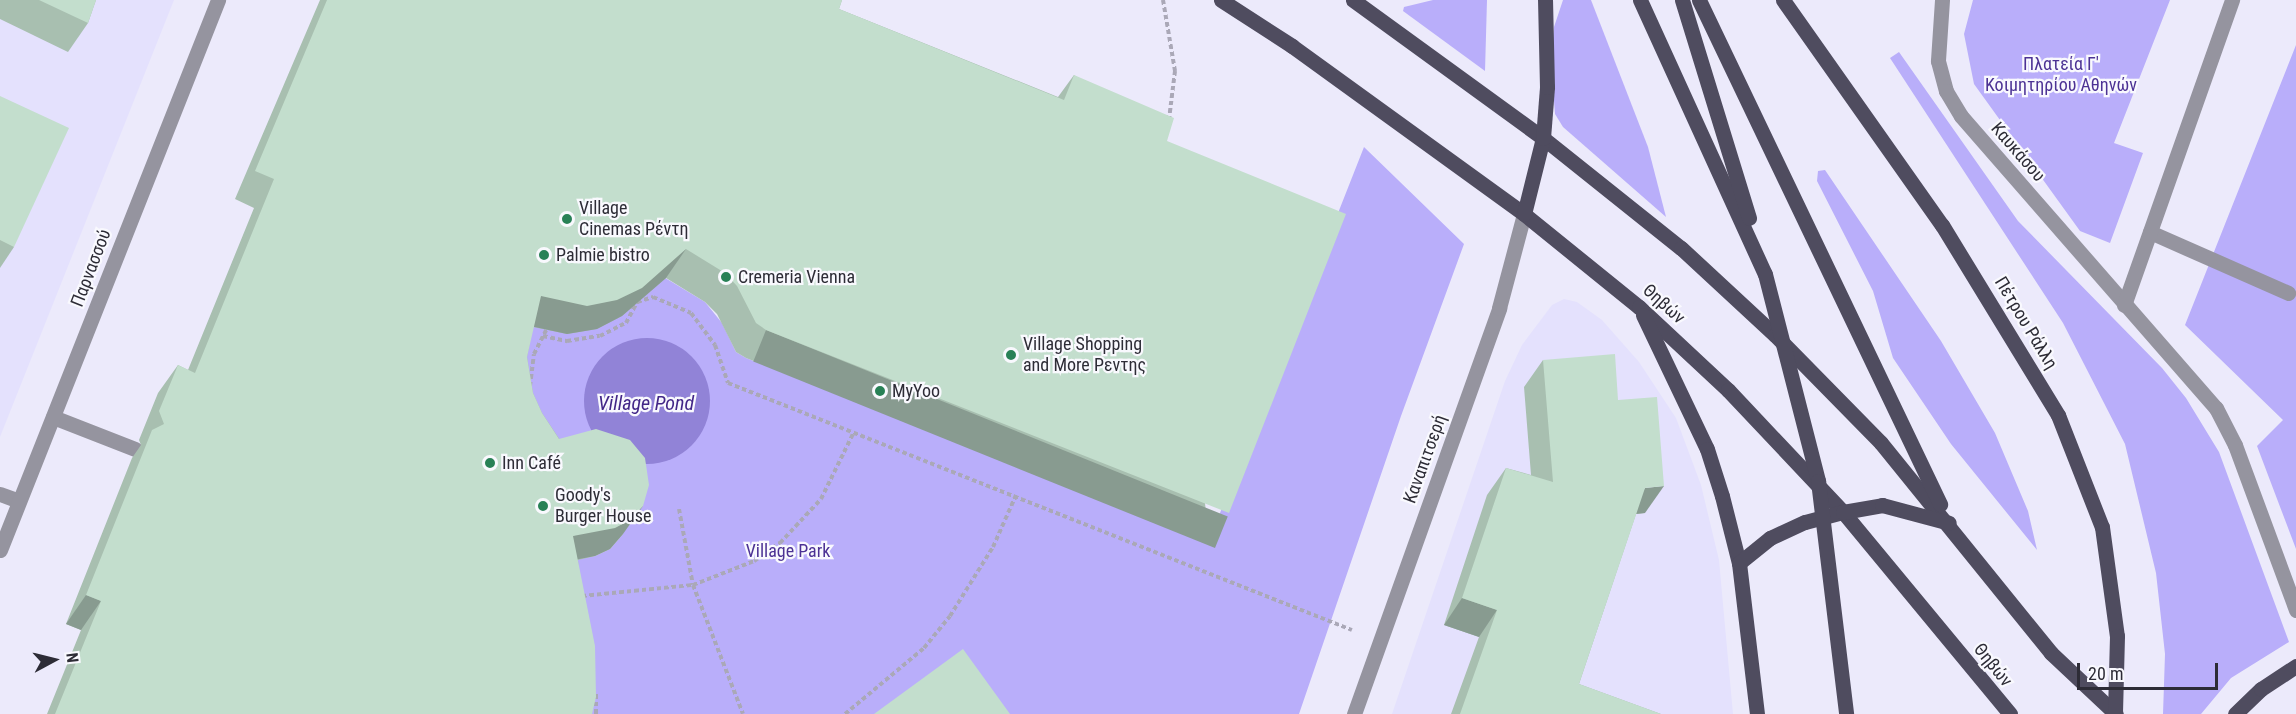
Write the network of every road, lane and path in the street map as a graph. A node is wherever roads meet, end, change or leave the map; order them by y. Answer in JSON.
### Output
{"nodes":[{"id":1,"x":218,"y":0,"type":"edge"},
{"id":2,"x":1163,"y":0,"type":"edge"},
{"id":3,"x":1221,"y":0,"type":"edge"},
{"id":4,"x":1353,"y":0,"type":"edge"},
{"id":5,"x":1545,"y":0,"type":"edge"},
{"id":6,"x":1640,"y":0,"type":"edge"},
{"id":7,"x":1682,"y":0,"type":"edge"},
{"id":8,"x":1699,"y":0,"type":"edge"},
{"id":9,"x":1784,"y":0,"type":"edge"},
{"id":10,"x":1942,"y":0,"type":"edge"},
{"id":11,"x":2232,"y":0,"type":"edge"},
{"id":12,"x":1166,"y":130,"type":"edge"},
{"id":13,"x":1543,"y":138,"type":"junction"},
{"id":14,"x":1524,"y":214,"type":"junction"},
{"id":15,"x":2150,"y":232,"type":"junction"},
{"id":16,"x":1766,"y":274,"type":"junction"},
{"id":17,"x":2288,"y":294,"type":"dead end"},
{"id":18,"x":2124,"y":305,"type":"junction"},
{"id":19,"x":1639,"y":307,"type":"junction"},
{"id":20,"x":546,"y":330,"type":"edge"},
{"id":21,"x":543,"y":336,"type":"junction"},
{"id":22,"x":532,"y":395,"type":"edge"},
{"id":23,"x":53,"y":417,"type":"junction"},
{"id":24,"x":854,"y":432,"type":"junction"},
{"id":25,"x":135,"y":449,"type":"dead end"},
{"id":26,"x":0,"y":494,"type":"edge"},
{"id":27,"x":1016,"y":495,"type":"junction"},
{"id":28,"x":19,"y":501,"type":"junction"},
{"id":29,"x":679,"y":509,"type":"dead end"},
{"id":30,"x":1844,"y":512,"type":"junction"},
{"id":31,"x":1949,"y":523,"type":"junction"},
{"id":32,"x":0,"y":550,"type":"edge"},
{"id":33,"x":1739,"y":563,"type":"junction"},
{"id":34,"x":693,"y":585,"type":"junction"},
{"id":35,"x":579,"y":587,"type":"edge"},
{"id":36,"x":582,"y":596,"type":"junction"},
{"id":37,"x":584,"y":606,"type":"edge"},
{"id":38,"x":2296,"y":610,"type":"edge"},
{"id":39,"x":1380,"y":641,"type":"junction"},
{"id":40,"x":2296,"y":666,"type":"edge"},
{"id":41,"x":596,"y":684,"type":"edge"},
{"id":42,"x":596,"y":714,"type":"edge"},
{"id":43,"x":743,"y":714,"type":"edge"},
{"id":44,"x":844,"y":714,"type":"edge"},
{"id":45,"x":1354,"y":714,"type":"edge"},
{"id":46,"x":1757,"y":714,"type":"edge"},
{"id":47,"x":1846,"y":714,"type":"edge"},
{"id":48,"x":2010,"y":714,"type":"edge"},
{"id":49,"x":2115,"y":714,"type":"edge"},
{"id":50,"x":2235,"y":714,"type":"edge"}],
"edges":[{"from":1,"to":23,"type":"street","name":"Παρνασσού"},
{"from":2,"to":12,"type":"path"},
{"from":3,"to":14,"type":"main road","name":"Θηβών"},
{"from":4,"to":13,"type":"main road"},
{"from":5,"to":13,"type":"main road"},
{"from":6,"to":16,"type":"main road"},
{"from":7,"to":16,"type":"main road"},
{"from":8,"to":31,"type":"main road"},
{"from":9,"to":49,"type":"main road","name":"Πέτρου Ράλλη","bridge":true},
{"from":10,"to":18,"type":"street","name":"Καυκάσου"},
{"from":11,"to":15,"type":"street"},
{"from":13,"to":14,"type":"main road"},
{"from":13,"to":31,"type":"main road"},
{"from":14,"to":19,"type":"main road","name":"Θηβών"},
{"from":14,"to":39,"type":"street","name":"Καναπιτσερή"},
{"from":15,"to":17,"type":"street"},
{"from":15,"to":18,"type":"street"},
{"from":16,"to":47,"type":"main road","bridge":true},
{"from":18,"to":38,"type":"street","name":"Καυκάσου"},
{"from":19,"to":30,"type":"main road","name":"Θηβών"},
{"from":19,"to":33,"type":"main road"},
{"from":20,"to":21,"type":"path"},
{"from":21,"to":22,"type":"path"},
{"from":21,"to":24,"type":"path"},
{"from":23,"to":25,"type":"street"},
{"from":23,"to":28,"type":"street","name":"Παρνασσού"},
{"from":24,"to":27,"type":"path"},
{"from":24,"to":34,"type":"path"},
{"from":26,"to":28,"type":"street"},
{"from":27,"to":39,"type":"path"},
{"from":27,"to":44,"type":"path"},
{"from":28,"to":32,"type":"street","name":"Παρνασσού"},
{"from":29,"to":34,"type":"path"},
{"from":30,"to":31,"type":"main road"},
{"from":30,"to":33,"type":"main road"},
{"from":30,"to":48,"type":"main road","name":"Θηβών"},
{"from":31,"to":49,"type":"main road"},
{"from":33,"to":46,"type":"main road"},
{"from":34,"to":36,"type":"path"},
{"from":34,"to":43,"type":"path"},
{"from":35,"to":36,"type":"path"},
{"from":36,"to":37,"type":"path"},
{"from":39,"to":45,"type":"street","name":"Καναπιτσερή"},
{"from":40,"to":50,"type":"main road"},
{"from":41,"to":42,"type":"path"}]}
